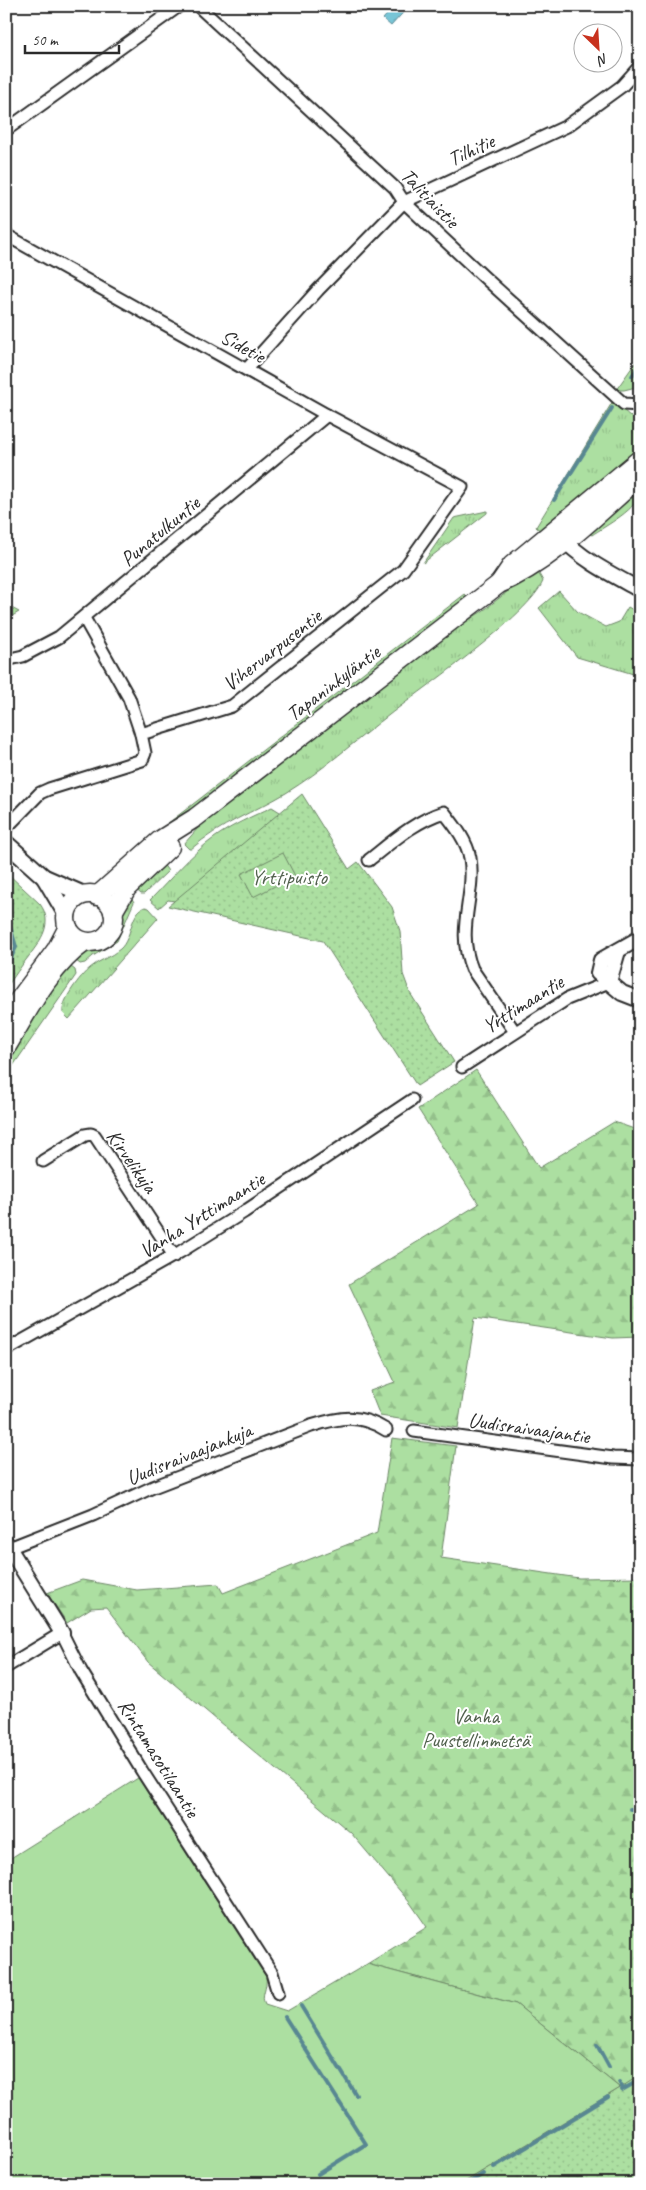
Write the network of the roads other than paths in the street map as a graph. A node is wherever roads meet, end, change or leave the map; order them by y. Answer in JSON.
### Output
{"nodes":[{"id":1,"x":179,"y":6,"type":"edge"},
{"id":2,"x":198,"y":6,"type":"edge"},
{"id":3,"x":640,"y":66,"type":"edge"},
{"id":4,"x":6,"y":130,"type":"edge"},
{"id":5,"x":404,"y":202,"type":"junction"},
{"id":6,"x":6,"y":235,"type":"edge"},
{"id":7,"x":247,"y":369,"type":"junction"},
{"id":8,"x":640,"y":405,"type":"edge"},
{"id":9,"x":327,"y":415,"type":"junction"},
{"id":10,"x":640,"y":459,"type":"edge"},
{"id":11,"x":640,"y":477,"type":"edge"},
{"id":12,"x":462,"y":488,"type":"joint"},
{"id":13,"x":561,"y":536,"type":"junction"},
{"id":14,"x":640,"y":590,"type":"edge"},
{"id":15,"x":84,"y":618,"type":"junction"},
{"id":16,"x":6,"y":660,"type":"edge"},
{"id":17,"x":141,"y":734,"type":"junction"},
{"id":18,"x":194,"y":818,"type":"junction"},
{"id":19,"x":6,"y":828,"type":"edge"},
{"id":20,"x":6,"y":843,"type":"edge"},
{"id":21,"x":370,"y":860,"type":"dead end"},
{"id":22,"x":44,"y":877,"type":"junction"},
{"id":23,"x":91,"y":895,"type":"junction"},
{"id":24,"x":114,"y":912,"type":"junction"},
{"id":25,"x":67,"y":921,"type":"junction"},
{"id":26,"x":640,"y":938,"type":"edge"},
{"id":27,"x":86,"y":942,"type":"junction"},
{"id":28,"x":609,"y":982,"type":"junction"},
{"id":29,"x":640,"y":1000,"type":"edge"},
{"id":30,"x":6,"y":1017,"type":"edge"},
{"id":31,"x":515,"y":1032,"type":"junction"},
{"id":32,"x":6,"y":1048,"type":"edge"},
{"id":33,"x":462,"y":1067,"type":"dead end"},
{"id":34,"x":412,"y":1100,"type":"dead end"},
{"id":35,"x":43,"y":1161,"type":"dead end"},
{"id":36,"x":174,"y":1256,"type":"junction"},
{"id":37,"x":6,"y":1350,"type":"edge"},
{"id":38,"x":386,"y":1430,"type":"dead end"},
{"id":39,"x":414,"y":1431,"type":"dead end"},
{"id":40,"x":640,"y":1459,"type":"edge"},
{"id":41,"x":8,"y":1545,"type":"edge"},
{"id":42,"x":62,"y":1633,"type":"junction"},
{"id":43,"x":6,"y":1667,"type":"edge"},
{"id":44,"x":278,"y":1993,"type":"dead end"}],
"edges":[{"from":1,"to":4,"type":"street"},
{"from":2,"to":5,"type":"street","name":"Talitiaistie"},
{"from":3,"to":5,"type":"street","name":"Tilhitie"},
{"from":5,"to":7,"type":"street","name":"Tilhitie"},
{"from":5,"to":8,"type":"street","name":"Talitiaistie"},
{"from":6,"to":7,"type":"street","name":"Sidetie"},
{"from":7,"to":9,"type":"street","name":"Sidetie"},
{"from":9,"to":12,"type":"street","name":"Sidetie"},
{"from":9,"to":15,"type":"street","name":"Punatulkuntie"},
{"from":10,"to":13,"type":"main road","name":"Tapaninkyläntie"},
{"from":11,"to":13,"type":"main road","name":"Tapaninkyläntie"},
{"from":12,"to":17,"type":"street","name":"Vihervarpusentie"},
{"from":13,"to":14,"type":"street"},
{"from":13,"to":18,"type":"main road","name":"Tapaninkyläntie"},
{"from":15,"to":16,"type":"street","name":"Punatulkuntie"},
{"from":15,"to":17,"type":"street"},
{"from":17,"to":19,"type":"street"},
{"from":18,"to":23,"type":"main road","name":"Tapaninkyläntie"},
{"from":18,"to":24,"type":"main road","name":"Tapaninkyläntie"},
{"from":20,"to":22,"type":"main road"},
{"from":21,"to":31,"type":"street"},
{"from":22,"to":23,"type":"main road"},
{"from":22,"to":25,"type":"main road"},
{"from":23,"to":24,"type":"main road"},
{"from":23,"to":25,"type":"main road"},
{"from":24,"to":27,"type":"main road"},
{"from":25,"to":27,"type":"main road"},
{"from":25,"to":30,"type":"main road"},
{"from":26,"to":28,"type":"street"},
{"from":27,"to":32,"type":"main road"},
{"from":28,"to":29,"type":"street"},
{"from":28,"to":31,"type":"street","name":"Yrttimaantie"},
{"from":31,"to":33,"type":"street","name":"Yrttimaantie"},
{"from":34,"to":36,"type":"street","name":"Vanha Yrttimaantie"},
{"from":35,"to":36,"type":"street","name":"Kirvelikuja"},
{"from":36,"to":37,"type":"street","name":"Vanha Yrttimaantie"},
{"from":38,"to":41,"type":"street","name":"Uudisraivaajankuja"},
{"from":39,"to":40,"type":"street","name":"Uudisraivaajantie"},
{"from":41,"to":42,"type":"street","name":"Rintamasotilaantie"},
{"from":42,"to":43,"type":"street"},
{"from":42,"to":44,"type":"street","name":"Rintamasotilaantie"}]}
